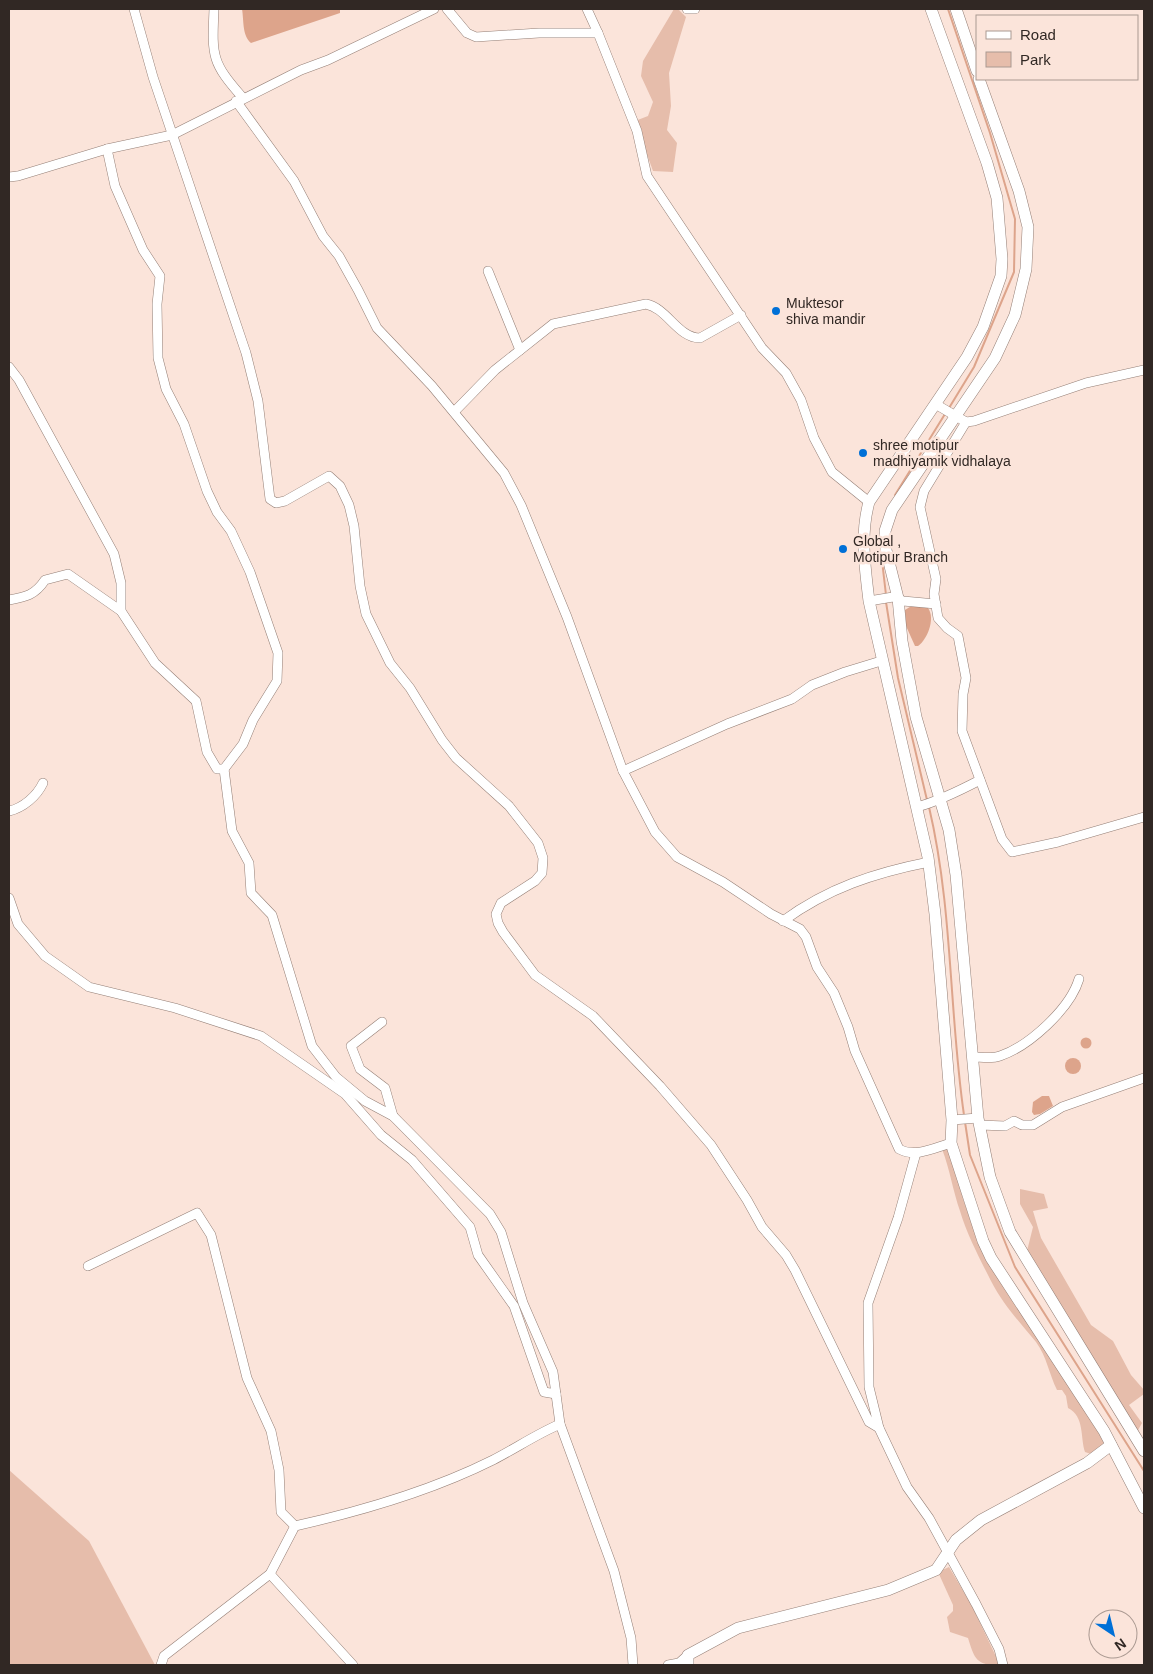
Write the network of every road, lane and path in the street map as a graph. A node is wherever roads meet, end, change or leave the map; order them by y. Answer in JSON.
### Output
{"nodes":[{"id":1,"x":134,"y":9,"type":"edge"},
{"id":2,"x":214,"y":9,"type":"edge"},
{"id":3,"x":434,"y":9,"type":"edge"},
{"id":4,"x":447,"y":9,"type":"edge"},
{"id":5,"x":587,"y":9,"type":"edge"},
{"id":6,"x":687,"y":9,"type":"edge"},
{"id":7,"x":695,"y":9,"type":"edge"},
{"id":8,"x":931,"y":9,"type":"edge"},
{"id":9,"x":956,"y":9,"type":"edge"},
{"id":10,"x":598,"y":33,"type":"junction"},
{"id":11,"x":976,"y":68,"type":"edge"},
{"id":12,"x":979,"y":80,"type":"edge"},
{"id":13,"x":240,"y":100,"type":"junction"},
{"id":14,"x":172,"y":135,"type":"junction"},
{"id":15,"x":107,"y":149,"type":"junction"},
{"id":16,"x":9,"y":177,"type":"edge"},
{"id":17,"x":488,"y":271,"type":"dead end"},
{"id":18,"x":741,"y":315,"type":"junction"},
{"id":19,"x":520,"y":350,"type":"junction"},
{"id":20,"x":9,"y":367,"type":"edge"},
{"id":21,"x":1144,"y":370,"type":"edge"},
{"id":22,"x":939,"y":407,"type":"junction"},
{"id":23,"x":454,"y":412,"type":"junction"},
{"id":24,"x":954,"y":415,"type":"junction"},
{"id":25,"x":966,"y":422,"type":"junction"},
{"id":26,"x":869,"y":502,"type":"junction"},
{"id":27,"x":895,"y":598,"type":"junction"},
{"id":28,"x":9,"y":600,"type":"edge"},
{"id":29,"x":873,"y":600,"type":"junction"},
{"id":30,"x":936,"y":604,"type":"junction"},
{"id":31,"x":121,"y":611,"type":"junction"},
{"id":32,"x":881,"y":661,"type":"junction"},
{"id":33,"x":224,"y":768,"type":"junction"},
{"id":34,"x":623,"y":771,"type":"junction"},
{"id":35,"x":980,"y":780,"type":"junction"},
{"id":36,"x":43,"y":783,"type":"dead end"},
{"id":37,"x":940,"y":801,"type":"junction"},
{"id":38,"x":917,"y":807,"type":"junction"},
{"id":39,"x":9,"y":811,"type":"edge"},
{"id":40,"x":1144,"y":818,"type":"edge"},
{"id":41,"x":928,"y":862,"type":"junction"},
{"id":42,"x":9,"y":898,"type":"edge"},
{"id":43,"x":783,"y":920,"type":"junction"},
{"id":44,"x":1079,"y":979,"type":"dead end"},
{"id":45,"x":382,"y":1022,"type":"dead end"},
{"id":46,"x":973,"y":1057,"type":"junction"},
{"id":47,"x":1144,"y":1078,"type":"edge"},
{"id":48,"x":393,"y":1116,"type":"junction"},
{"id":49,"x":952,"y":1120,"type":"junction"},
{"id":50,"x":979,"y":1121,"type":"junction"},
{"id":51,"x":951,"y":1143,"type":"junction"},
{"id":52,"x":916,"y":1153,"type":"junction"},
{"id":53,"x":88,"y":1266,"type":"dead end"},
{"id":54,"x":556,"y":1394,"type":"junction"},
{"id":55,"x":560,"y":1424,"type":"junction"},
{"id":56,"x":879,"y":1428,"type":"junction"},
{"id":57,"x":1111,"y":1444,"type":"junction"},
{"id":58,"x":1144,"y":1451,"type":"edge"},
{"id":59,"x":1144,"y":1508,"type":"edge"},
{"id":60,"x":295,"y":1526,"type":"junction"},
{"id":61,"x":948,"y":1553,"type":"junction"},
{"id":62,"x":270,"y":1574,"type":"junction"},
{"id":63,"x":688,"y":1660,"type":"edge"},
{"id":64,"x":163,"y":1662,"type":"edge"},
{"id":65,"x":353,"y":1665,"type":"edge"},
{"id":66,"x":633,"y":1665,"type":"edge"},
{"id":67,"x":668,"y":1665,"type":"edge"},
{"id":68,"x":1003,"y":1665,"type":"edge"}],
"edges":[{"from":1,"to":14,"type":"street"},
{"from":2,"to":13,"type":"street"},
{"from":3,"to":13,"type":"street"},
{"from":4,"to":10,"type":"street"},
{"from":5,"to":10,"type":"street"},
{"from":6,"to":7,"type":"street"},
{"from":8,"to":22,"type":"main road"},
{"from":9,"to":11,"type":"main road"},
{"from":10,"to":18,"type":"street"},
{"from":12,"to":24,"type":"main road"},
{"from":13,"to":14,"type":"street"},
{"from":13,"to":23,"type":"street"},
{"from":14,"to":15,"type":"street"},
{"from":14,"to":56,"type":"street"},
{"from":15,"to":16,"type":"street"},
{"from":15,"to":33,"type":"street"},
{"from":17,"to":19,"type":"street"},
{"from":18,"to":19,"type":"street"},
{"from":18,"to":26,"type":"street"},
{"from":19,"to":23,"type":"street"},
{"from":20,"to":31,"type":"street"},
{"from":21,"to":25,"type":"street"},
{"from":22,"to":24,"type":"street"},
{"from":22,"to":26,"type":"main road"},
{"from":23,"to":34,"type":"street"},
{"from":24,"to":25,"type":"street"},
{"from":24,"to":27,"type":"main road"},
{"from":25,"to":30,"type":"street"},
{"from":26,"to":29,"type":"main road"},
{"from":27,"to":29,"type":"street"},
{"from":27,"to":30,"type":"street"},
{"from":27,"to":37,"type":"main road"},
{"from":28,"to":31,"type":"street"},
{"from":29,"to":32,"type":"main road"},
{"from":30,"to":35,"type":"street"},
{"from":31,"to":33,"type":"street"},
{"from":32,"to":34,"type":"street"},
{"from":32,"to":38,"type":"main road"},
{"from":33,"to":48,"type":"street"},
{"from":34,"to":43,"type":"street"},
{"from":35,"to":37,"type":"street"},
{"from":35,"to":40,"type":"street"},
{"from":36,"to":39,"type":"street"},
{"from":37,"to":38,"type":"street"},
{"from":37,"to":46,"type":"main road"},
{"from":38,"to":41,"type":"main road"},
{"from":41,"to":43,"type":"street"},
{"from":41,"to":49,"type":"main road"},
{"from":42,"to":54,"type":"street"},
{"from":43,"to":52,"type":"street"},
{"from":44,"to":46,"type":"street"},
{"from":45,"to":48,"type":"street"},
{"from":46,"to":50,"type":"main road"},
{"from":47,"to":50,"type":"street"},
{"from":48,"to":54,"type":"street"},
{"from":49,"to":50,"type":"street"},
{"from":49,"to":51,"type":"main road"},
{"from":50,"to":58,"type":"main road"},
{"from":51,"to":52,"type":"street"},
{"from":51,"to":57,"type":"main road"},
{"from":52,"to":56,"type":"street"},
{"from":53,"to":60,"type":"street"},
{"from":54,"to":55,"type":"street"},
{"from":55,"to":60,"type":"street"},
{"from":55,"to":66,"type":"street"},
{"from":56,"to":61,"type":"street"},
{"from":57,"to":59,"type":"main road"},
{"from":57,"to":61,"type":"main road"},
{"from":60,"to":62,"type":"street"},
{"from":61,"to":63,"type":"main road"},
{"from":61,"to":68,"type":"street"},
{"from":62,"to":64,"type":"street"},
{"from":62,"to":65,"type":"street"},
{"from":63,"to":67,"type":"street"}]}
